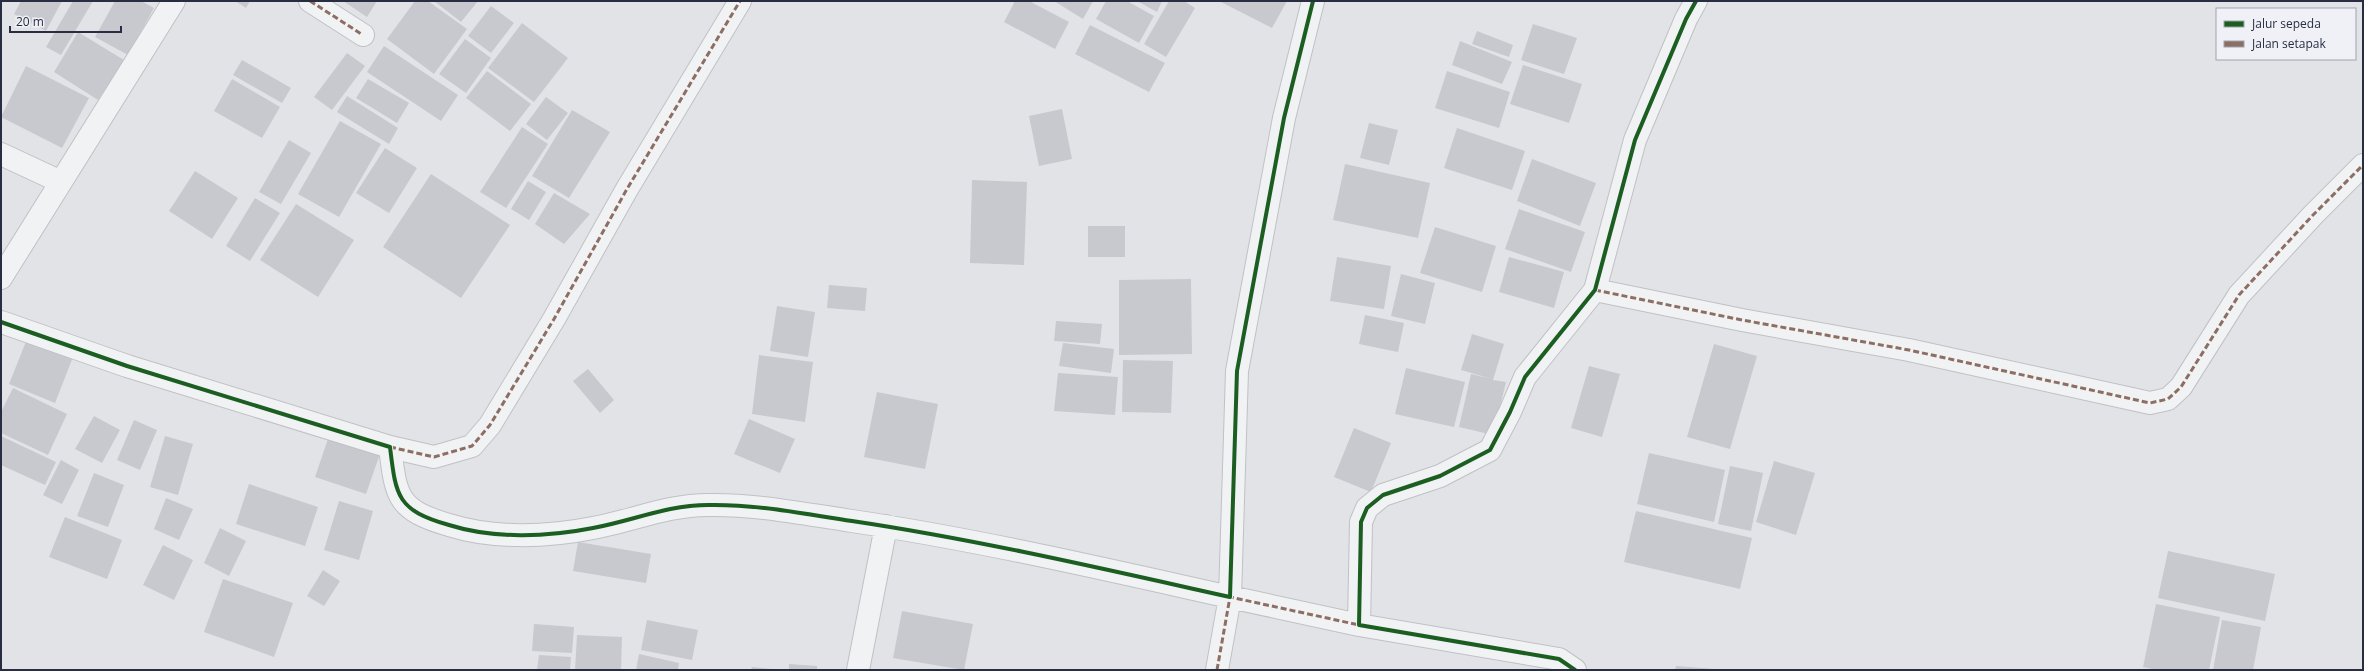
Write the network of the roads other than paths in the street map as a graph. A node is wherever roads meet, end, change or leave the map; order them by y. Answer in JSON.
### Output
{"nodes":[{"id":1,"x":174,"y":1,"type":"edge"},
{"id":2,"x":310,"y":1,"type":"edge"},
{"id":3,"x":740,"y":1,"type":"edge"},
{"id":4,"x":1313,"y":1,"type":"edge"},
{"id":5,"x":1696,"y":1,"type":"edge"},
{"id":6,"x":364,"y":35,"type":"dead end"},
{"id":7,"x":1,"y":154,"type":"edge"},
{"id":8,"x":2363,"y":165,"type":"edge"},
{"id":9,"x":61,"y":182,"type":"junction"},
{"id":10,"x":1,"y":278,"type":"edge"},
{"id":11,"x":1595,"y":290,"type":"junction"},
{"id":12,"x":1,"y":322,"type":"edge"},
{"id":13,"x":390,"y":447,"type":"junction"},
{"id":14,"x":886,"y":526,"type":"junction"},
{"id":15,"x":1230,"y":596,"type":"junction"},
{"id":16,"x":1359,"y":625,"type":"junction"},
{"id":17,"x":858,"y":670,"type":"edge"},
{"id":18,"x":1217,"y":670,"type":"edge"},
{"id":19,"x":1575,"y":670,"type":"edge"}],
"edges":[{"from":1,"to":9,"type":"street"},
{"from":2,"to":6,"type":"street"},
{"from":3,"to":13,"type":"street"},
{"from":4,"to":15,"type":"street"},
{"from":5,"to":11,"type":"street"},
{"from":7,"to":9,"type":"street"},
{"from":8,"to":11,"type":"street"},
{"from":9,"to":10,"type":"street"},
{"from":11,"to":16,"type":"street"},
{"from":12,"to":13,"type":"street"},
{"from":13,"to":14,"type":"street"},
{"from":14,"to":15,"type":"street"},
{"from":14,"to":17,"type":"street"},
{"from":15,"to":16,"type":"street"},
{"from":15,"to":18,"type":"street"},
{"from":16,"to":19,"type":"street"}]}
